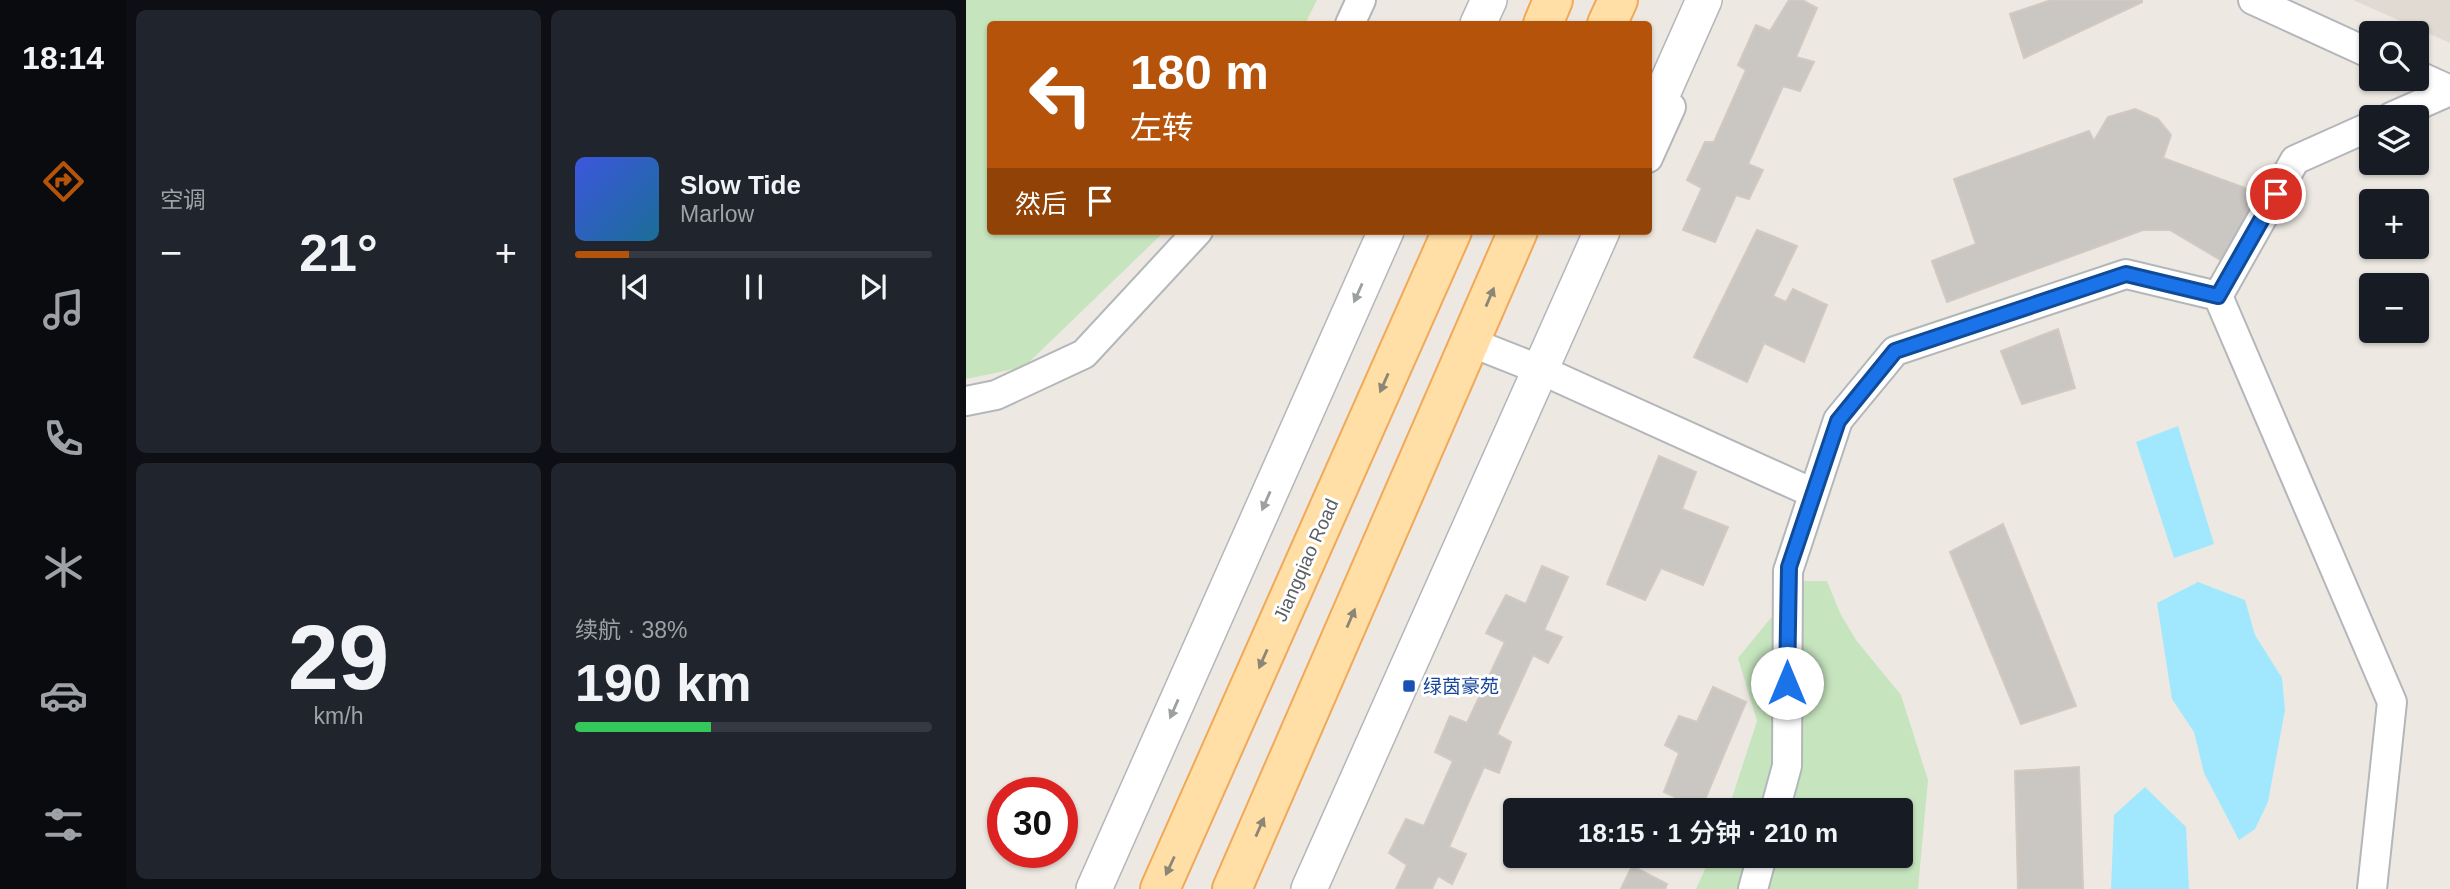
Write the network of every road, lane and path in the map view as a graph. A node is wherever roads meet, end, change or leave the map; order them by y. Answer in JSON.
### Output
{"nodes":[{"id":1,"x":1361,"y":0,"type":"edge"},
{"id":2,"x":1489,"y":0,"type":"edge"},
{"id":3,"x":1553,"y":0,"type":"edge"},
{"id":4,"x":1618,"y":0,"type":"edge"},
{"id":5,"x":1704,"y":0,"type":"edge"},
{"id":6,"x":1719,"y":0,"type":"edge"},
{"id":7,"x":2253,"y":0,"type":"edge"},
{"id":8,"x":1351,"y":21,"type":"edge"},
{"id":9,"x":1479,"y":21,"type":"edge"},
{"id":10,"x":1544,"y":21,"type":"edge"},
{"id":11,"x":1608,"y":21,"type":"edge"},
{"id":12,"x":2359,"y":49,"type":"edge"},
{"id":13,"x":2429,"y":81,"type":"edge"},
{"id":14,"x":2450,"y":91,"type":"edge"},
{"id":15,"x":2418,"y":105,"type":"edge"},
{"id":16,"x":1652,"y":117,"type":"edge"},
{"id":17,"x":2359,"y":131,"type":"edge"},
{"id":18,"x":1652,"y":149,"type":"edge"},
{"id":19,"x":1194,"y":235,"type":"edge"},
{"id":20,"x":1384,"y":235,"type":"edge"},
{"id":21,"x":1450,"y":235,"type":"edge"},
{"id":22,"x":1516,"y":235,"type":"edge"},
{"id":23,"x":1600,"y":235,"type":"edge"},
{"id":24,"x":1614,"y":235,"type":"edge"},
{"id":25,"x":2218,"y":296,"type":"junction"},
{"id":26,"x":1470,"y":342,"type":"junction"},
{"id":27,"x":1546,"y":374,"type":"junction"},
{"id":28,"x":966,"y":401,"type":"edge"},
{"id":29,"x":1813,"y":493,"type":"junction"},
{"id":30,"x":1778,"y":798,"type":"edge"},
{"id":31,"x":1759,"y":868,"type":"edge"},
{"id":32,"x":1094,"y":889,"type":"edge"},
{"id":33,"x":1160,"y":889,"type":"edge"},
{"id":34,"x":1232,"y":889,"type":"edge"},
{"id":35,"x":1309,"y":889,"type":"edge"},
{"id":36,"x":1325,"y":889,"type":"edge"},
{"id":37,"x":1753,"y":889,"type":"edge"},
{"id":38,"x":2372,"y":889,"type":"edge"}],
"edges":[{"from":1,"to":8,"type":"street"},
{"from":2,"to":9,"type":"street"},
{"from":3,"to":10,"type":"main road"},
{"from":4,"to":11,"type":"main road"},
{"from":5,"to":16,"type":"street"},
{"from":6,"to":18,"type":"street"},
{"from":7,"to":12,"type":"street"},
{"from":13,"to":14,"type":"street"},
{"from":14,"to":15,"type":"street"},
{"from":17,"to":25,"type":"street"},
{"from":19,"to":28,"type":"street"},
{"from":20,"to":32,"type":"street","one_way":true},
{"from":21,"to":33,"type":"main road","name":"Jiangqiao Road","one_way":true},
{"from":26,"to":22,"type":"main road","one_way":true},
{"from":23,"to":27,"type":"street"},
{"from":24,"to":27,"type":"street"},
{"from":25,"to":29,"type":"street"},
{"from":25,"to":38,"type":"street"},
{"from":26,"to":27,"type":"street"},
{"from":34,"to":26,"type":"main road","one_way":true},
{"from":27,"to":29,"type":"street"},
{"from":27,"to":35,"type":"street"},
{"from":27,"to":36,"type":"street"},
{"from":29,"to":30,"type":"street"},
{"from":31,"to":37,"type":"street"}]}
